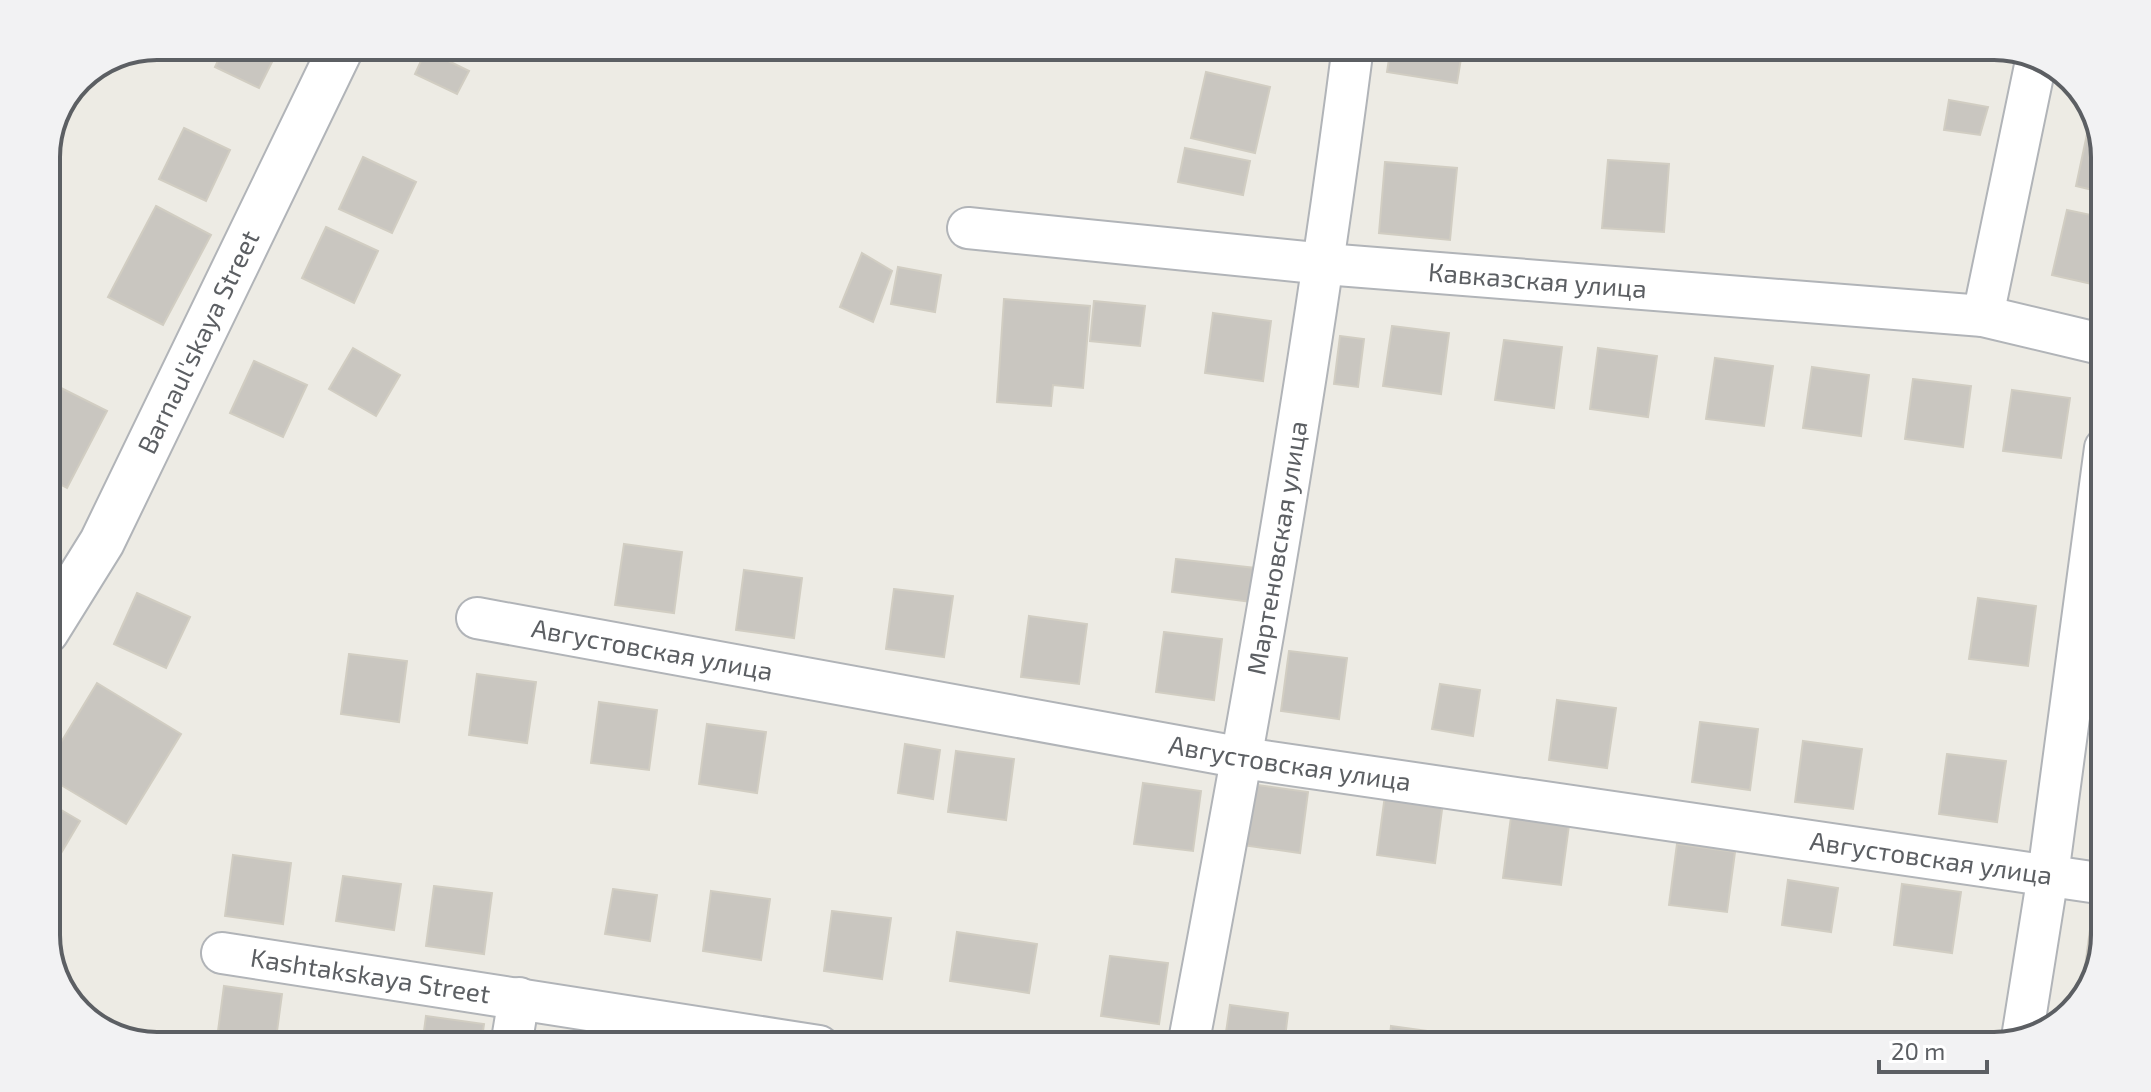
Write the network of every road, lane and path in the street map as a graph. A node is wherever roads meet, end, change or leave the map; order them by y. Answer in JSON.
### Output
{"nodes":[{"id":1,"x":335,"y":60,"type":"edge"},
{"id":2,"x":1351,"y":60,"type":"edge"},
{"id":3,"x":2034,"y":69,"type":"edge"},
{"id":4,"x":968,"y":228,"type":"dead end"},
{"id":5,"x":1325,"y":264,"type":"junction"},
{"id":6,"x":1983,"y":316,"type":"junction"},
{"id":7,"x":2091,"y":342,"type":"edge"},
{"id":8,"x":2091,"y":553,"type":"edge"},
{"id":9,"x":60,"y":610,"type":"edge"},
{"id":10,"x":477,"y":618,"type":"dead end"},
{"id":11,"x":1243,"y":758,"type":"junction"},
{"id":12,"x":2048,"y":875,"type":"junction"},
{"id":13,"x":2091,"y":882,"type":"edge"},
{"id":14,"x":222,"y":953,"type":"dead end"},
{"id":15,"x":519,"y":998,"type":"junction"},
{"id":16,"x":2024,"y":1027,"type":"edge"},
{"id":17,"x":513,"y":1032,"type":"edge"},
{"id":18,"x":732,"y":1032,"type":"edge"},
{"id":19,"x":1191,"y":1032,"type":"edge"}],
"edges":[{"from":1,"to":9,"type":"street","name":"Barnaul'skaya Street"},
{"from":2,"to":5,"type":"street","name":"Мартеновская улица"},
{"from":3,"to":6,"type":"street"},
{"from":4,"to":5,"type":"street","name":"Кавказская улица"},
{"from":5,"to":6,"type":"street","name":"Кавказская улица"},
{"from":5,"to":11,"type":"street","name":"Мартеновская улица"},
{"from":6,"to":7,"type":"street","name":"Кавказская улица"},
{"from":8,"to":12,"type":"street"},
{"from":10,"to":11,"type":"street","name":"Августовская улица"},
{"from":11,"to":12,"type":"street","name":"Августовская улица"},
{"from":11,"to":19,"type":"street","name":"Мартеновская улица"},
{"from":12,"to":13,"type":"street","name":"Августовская улица"},
{"from":12,"to":16,"type":"street"},
{"from":14,"to":15,"type":"street","name":"Kashtakskaya Street"},
{"from":15,"to":17,"type":"street","name":"Kashtakskaya Street"},
{"from":15,"to":18,"type":"street","name":"Kashtakskaya Street"}]}
